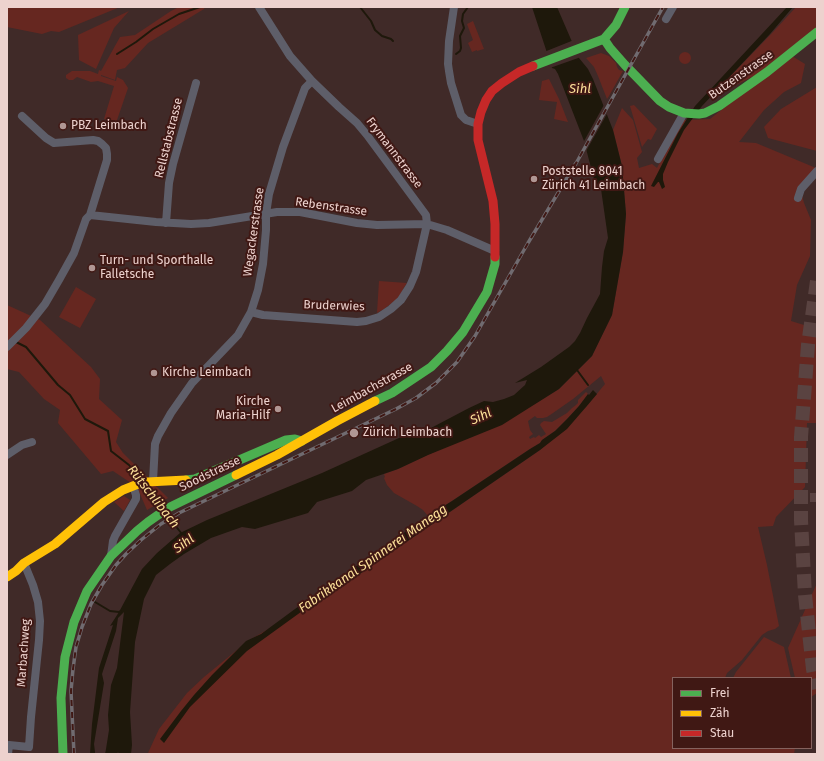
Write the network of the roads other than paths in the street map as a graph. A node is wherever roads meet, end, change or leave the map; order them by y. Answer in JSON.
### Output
{"nodes":[{"id":1,"x":259,"y":7,"type":"edge"},
{"id":2,"x":454,"y":7,"type":"edge"},
{"id":3,"x":625,"y":7,"type":"edge"},
{"id":4,"x":673,"y":7,"type":"edge"},
{"id":5,"x":666,"y":19,"type":"dead end"},
{"id":6,"x":817,"y":32,"type":"edge"},
{"id":7,"x":604,"y":38,"type":"junction"},
{"id":8,"x":312,"y":82,"type":"junction"},
{"id":9,"x":196,"y":83,"type":"dead end"},
{"id":10,"x":686,"y":113,"type":"junction"},
{"id":11,"x":22,"y":116,"type":"dead end"},
{"id":12,"x":478,"y":124,"type":"junction"},
{"id":13,"x":658,"y":159,"type":"dead end"},
{"id":14,"x":817,"y":171,"type":"edge"},
{"id":15,"x":798,"y":198,"type":"dead end"},
{"id":16,"x":266,"y":214,"type":"junction"},
{"id":17,"x":90,"y":215,"type":"junction"},
{"id":18,"x":166,"y":223,"type":"junction"},
{"id":19,"x":427,"y":224,"type":"junction"},
{"id":20,"x":495,"y":251,"type":"junction"},
{"id":21,"x":251,"y":312,"type":"junction"},
{"id":22,"x":7,"y":347,"type":"edge"},
{"id":23,"x":302,"y":441,"type":"junction"},
{"id":24,"x":32,"y":442,"type":"dead end"},
{"id":25,"x":7,"y":455,"type":"edge"},
{"id":26,"x":150,"y":482,"type":"junction"},
{"id":27,"x":135,"y":485,"type":"junction"},
{"id":28,"x":111,"y":556,"type":"junction"},
{"id":29,"x":24,"y":563,"type":"junction"},
{"id":30,"x":7,"y":569,"type":"edge"},
{"id":31,"x":7,"y":576,"type":"edge"},
{"id":32,"x":8,"y":754,"type":"edge"},
{"id":33,"x":63,"y":754,"type":"edge"}],
"edges":[{"from":1,"to":8,"type":"street","name":"Frymannstrasse"},
{"from":2,"to":12,"type":"street"},
{"from":3,"to":7,"type":"main road"},
{"from":4,"to":5,"type":"street"},
{"from":6,"to":10,"type":"main road","name":"Butzenstrasse"},
{"from":7,"to":10,"type":"main road","name":"Butzenstrasse"},
{"from":7,"to":12,"type":"main road","name":"Leimbachstrasse"},
{"from":8,"to":16,"type":"street","name":"Wegackerstrasse"},
{"from":8,"to":19,"type":"street","name":"Frymannstrasse"},
{"from":9,"to":18,"type":"street","name":"Rellstabstrasse"},
{"from":10,"to":13,"type":"street"},
{"from":11,"to":17,"type":"street"},
{"from":12,"to":20,"type":"main road","name":"Leimbachstrasse"},
{"from":14,"to":15,"type":"street"},
{"from":16,"to":18,"type":"street","name":"Rebenstrasse"},
{"from":16,"to":19,"type":"street","name":"Rebenstrasse"},
{"from":16,"to":21,"type":"street","name":"Wegackerstrasse"},
{"from":17,"to":18,"type":"street","name":"Rebenstrasse"},
{"from":17,"to":22,"type":"street"},
{"from":19,"to":20,"type":"street"},
{"from":19,"to":21,"type":"street","name":"Bruderwies"},
{"from":20,"to":23,"type":"main road","name":"Leimbachstrasse"},
{"from":21,"to":26,"type":"street","name":"Wegackerstrasse"},
{"from":23,"to":26,"type":"main road","name":"Leimbachstrasse"},
{"from":23,"to":28,"type":"main road","name":"Soodstrasse"},
{"from":24,"to":25,"type":"street"},
{"from":26,"to":27,"type":"main road","name":"Leimbachstrasse"},
{"from":27,"to":28,"type":"street"},
{"from":27,"to":29,"type":"main road","name":"Leimbachstrasse"},
{"from":28,"to":33,"type":"main road","name":"Soodstrasse"},
{"from":29,"to":30,"type":"main road","name":"Leimbachstrasse"},
{"from":29,"to":31,"type":"main road","name":"Leimbachstrasse"},
{"from":29,"to":32,"type":"street","name":"Marbachweg"}]}
